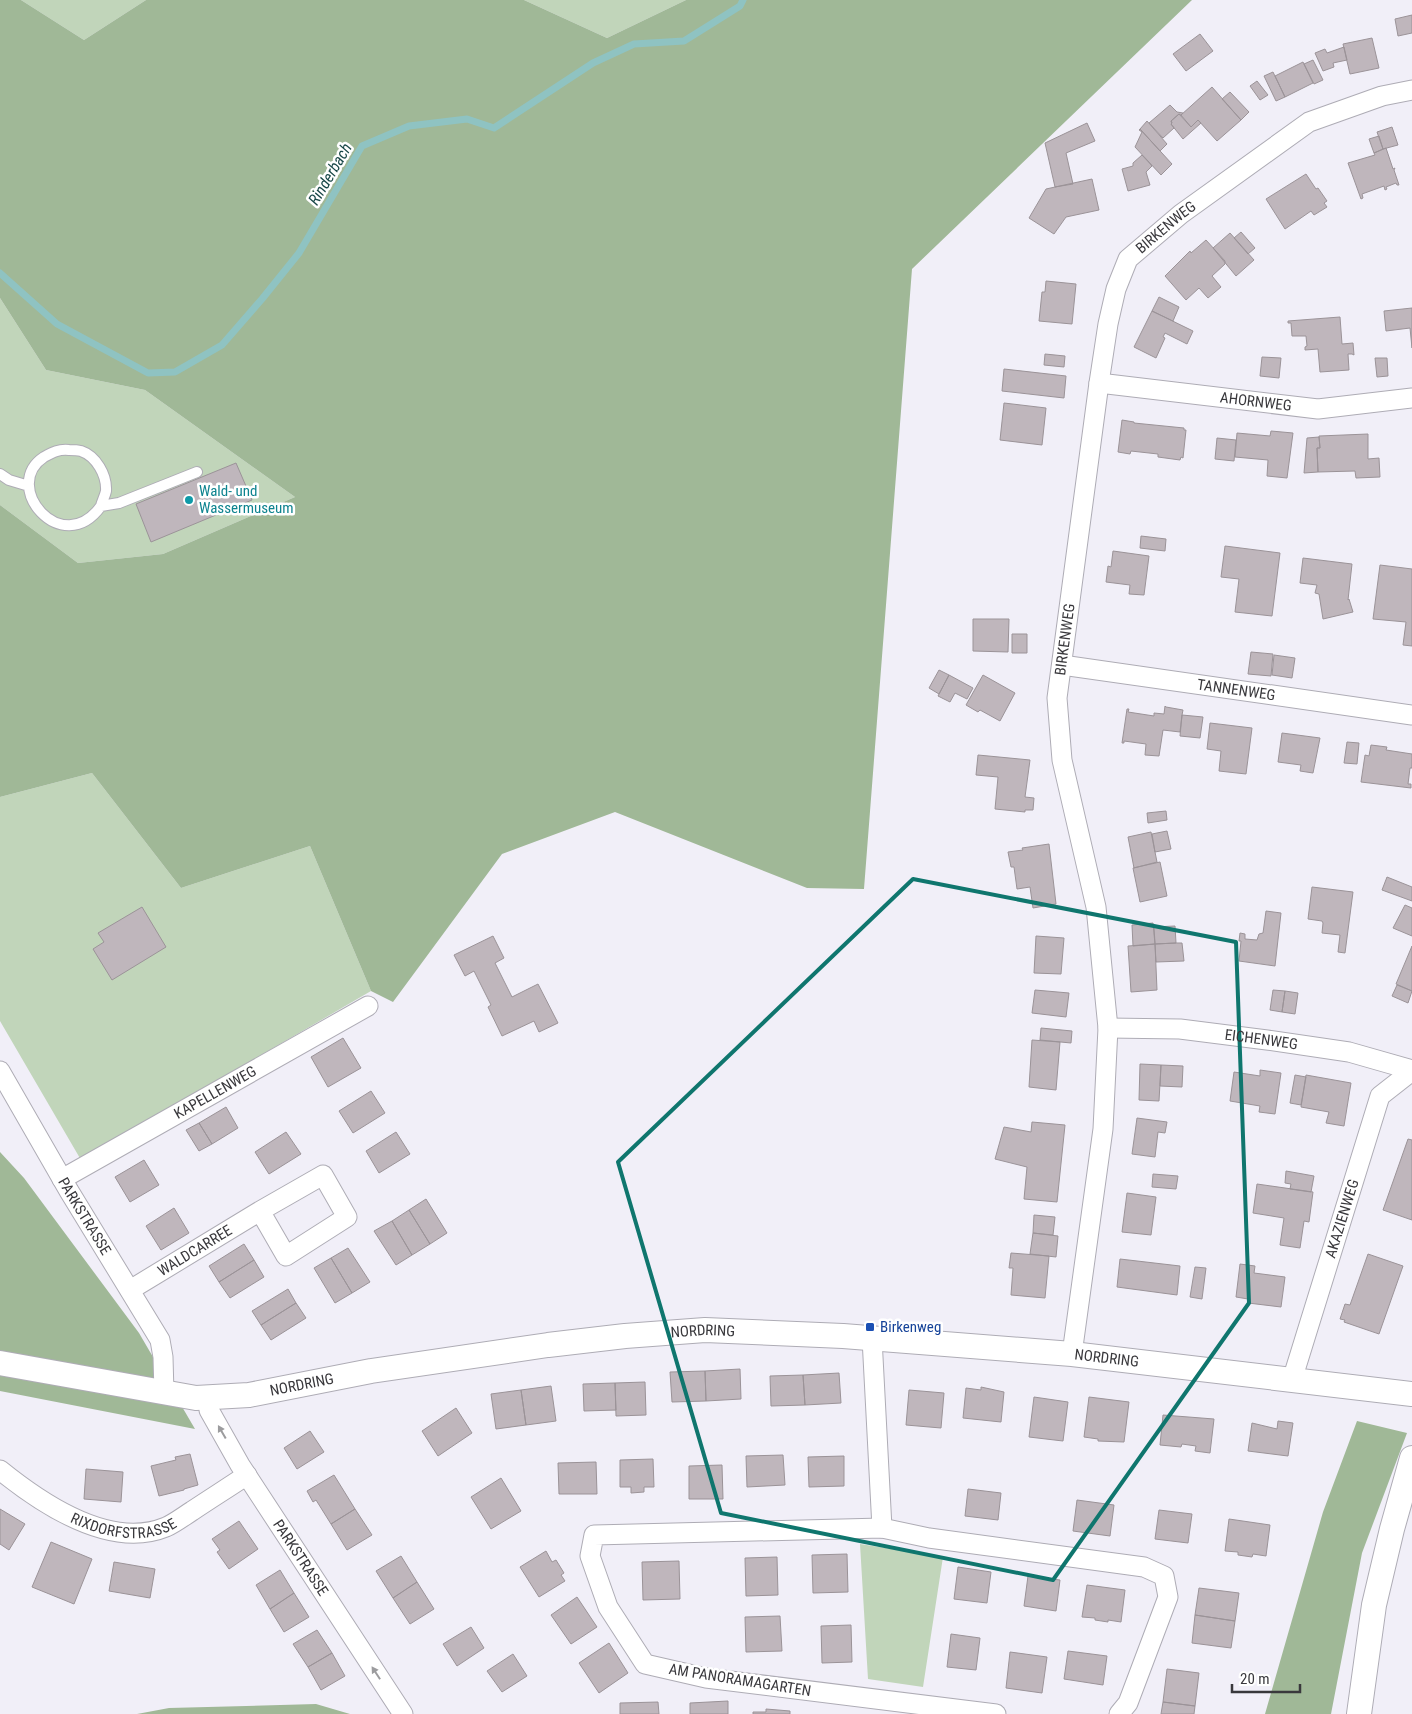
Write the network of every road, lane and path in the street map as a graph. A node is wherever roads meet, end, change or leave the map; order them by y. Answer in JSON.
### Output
{"nodes":[{"id":1,"x":1412,"y":90,"type":"edge"},
{"id":2,"x":1098,"y":383,"type":"junction"},
{"id":3,"x":1412,"y":398,"type":"edge"},
{"id":4,"x":197,"y":472,"type":"dead end"},
{"id":5,"x":0,"y":474,"type":"edge"},
{"id":6,"x":29,"y":486,"type":"junction"},
{"id":7,"x":101,"y":506,"type":"junction"},
{"id":8,"x":1062,"y":666,"type":"junction"},
{"id":9,"x":1412,"y":715,"type":"edge"},
{"id":10,"x":368,"y":1006,"type":"dead end"},
{"id":11,"x":1108,"y":1028,"type":"junction"},
{"id":12,"x":1412,"y":1070,"type":"edge"},
{"id":13,"x":0,"y":1071,"type":"edge"},
{"id":14,"x":62,"y":1179,"type":"junction"},
{"id":15,"x":260,"y":1211,"type":"junction"},
{"id":16,"x":130,"y":1290,"type":"junction"},
{"id":17,"x":872,"y":1338,"type":"junction"},
{"id":18,"x":1072,"y":1354,"type":"junction"},
{"id":19,"x":0,"y":1363,"type":"edge"},
{"id":20,"x":1292,"y":1380,"type":"junction"},
{"id":21,"x":164,"y":1393,"type":"junction"},
{"id":22,"x":1412,"y":1394,"type":"edge"},
{"id":23,"x":208,"y":1399,"type":"junction"},
{"id":24,"x":1412,"y":1458,"type":"edge"},
{"id":25,"x":0,"y":1470,"type":"edge"},
{"id":26,"x":247,"y":1475,"type":"junction"},
{"id":27,"x":882,"y":1528,"type":"junction"},
{"id":28,"x":403,"y":1714,"type":"edge"},
{"id":29,"x":996,"y":1714,"type":"edge"},
{"id":30,"x":1119,"y":1714,"type":"edge"},
{"id":31,"x":1359,"y":1714,"type":"edge"}],
"edges":[{"from":1,"to":2,"type":"street","name":"BIRKENWEG"},
{"from":2,"to":3,"type":"street","name":"AHORNWEG"},
{"from":2,"to":8,"type":"street","name":"BIRKENWEG"},
{"from":4,"to":7,"type":"lane"},
{"from":5,"to":6,"type":"lane"},
{"from":6,"to":7,"type":"lane"},
{"from":6,"to":7,"type":"lane"},
{"from":8,"to":9,"type":"street","name":"TANNENWEG"},
{"from":8,"to":11,"type":"street","name":"BIRKENWEG"},
{"from":10,"to":14,"type":"street","name":"KAPELLENWEG"},
{"from":11,"to":12,"type":"street","name":"EICHENWEG"},
{"from":11,"to":18,"type":"street","name":"BIRKENWEG"},
{"from":12,"to":20,"type":"street","name":"AKAZIENWEG"},
{"from":13,"to":14,"type":"street","name":"PARKSTRASSE"},
{"from":14,"to":16,"type":"street","name":"PARKSTRASSE"},
{"from":15,"to":15,"type":"street","name":"WALDCARREE"},
{"from":15,"to":16,"type":"street","name":"WALDCARREE"},
{"from":16,"to":21,"type":"street","name":"PARKSTRASSE"},
{"from":17,"to":18,"type":"street","name":"NORDRING"},
{"from":17,"to":23,"type":"street","name":"NORDRING"},
{"from":17,"to":27,"type":"street"},
{"from":18,"to":20,"type":"street","name":"NORDRING"},
{"from":19,"to":21,"type":"street","name":"NORDRING"},
{"from":20,"to":22,"type":"street","name":"NORDRING"},
{"from":21,"to":23,"type":"street","name":"NORDRING"},
{"from":26,"to":23,"type":"street","name":"PARKSTRASSE","one_way":true},
{"from":24,"to":31,"type":"street"},
{"from":25,"to":26,"type":"street","name":"RIXDORFSTRASSE"},
{"from":28,"to":26,"type":"street","name":"PARKSTRASSE","one_way":true},
{"from":27,"to":29,"type":"street","name":"AM PANORAMAGARTEN"},
{"from":27,"to":30,"type":"street","name":"AM PANORAMAGARTEN"}]}
